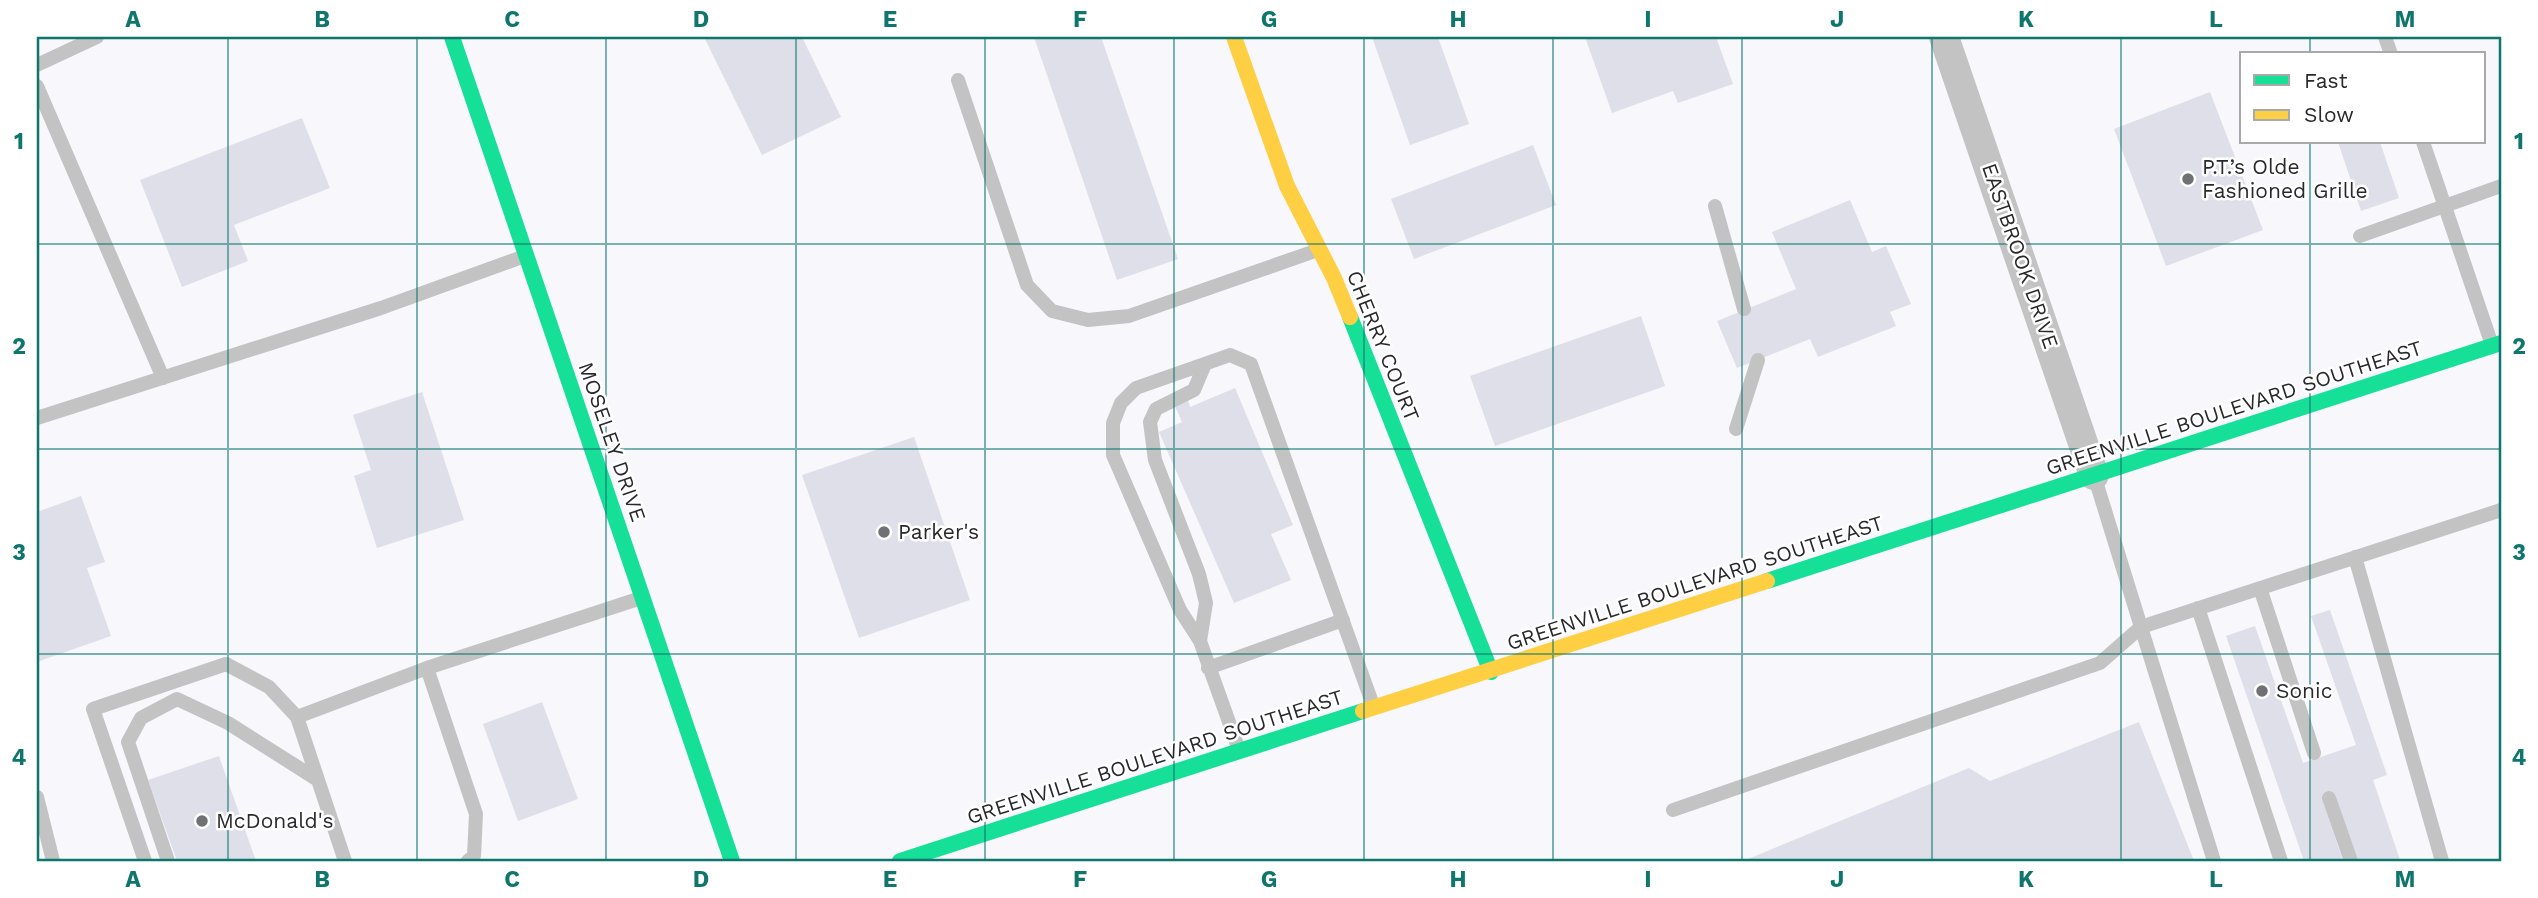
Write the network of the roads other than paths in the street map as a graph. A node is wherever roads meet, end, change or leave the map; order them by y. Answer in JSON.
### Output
{"nodes":[{"id":1,"x":97,"y":37,"type":"edge"},
{"id":2,"x":452,"y":37,"type":"edge"},
{"id":3,"x":1234,"y":37,"type":"edge"},
{"id":4,"x":1944,"y":37,"type":"edge"},
{"id":5,"x":37,"y":65,"type":"edge"},
{"id":6,"x":958,"y":80,"type":"dead end"},
{"id":7,"x":37,"y":86,"type":"edge"},
{"id":8,"x":2424,"y":144,"type":"edge"},
{"id":9,"x":2501,"y":186,"type":"edge"},
{"id":10,"x":1715,"y":206,"type":"dead end"},
{"id":11,"x":2445,"y":206,"type":"junction"},
{"id":12,"x":2360,"y":236,"type":"dead end"},
{"id":13,"x":1320,"y":249,"type":"junction"},
{"id":14,"x":526,"y":256,"type":"junction"},
{"id":15,"x":1744,"y":309,"type":"dead end"},
{"id":16,"x":2497,"y":344,"type":"edge"},
{"id":17,"x":1758,"y":360,"type":"dead end"},
{"id":18,"x":1205,"y":364,"type":"junction"},
{"id":19,"x":163,"y":378,"type":"junction"},
{"id":20,"x":37,"y":418,"type":"edge"},
{"id":21,"x":1736,"y":429,"type":"dead end"},
{"id":22,"x":2094,"y":475,"type":"junction"},
{"id":23,"x":2501,"y":510,"type":"edge"},
{"id":24,"x":2355,"y":557,"type":"junction"},
{"id":25,"x":2260,"y":588,"type":"junction"},
{"id":26,"x":642,"y":597,"type":"junction"},
{"id":27,"x":2198,"y":608,"type":"junction"},
{"id":28,"x":1343,"y":620,"type":"junction"},
{"id":29,"x":2141,"y":627,"type":"junction"},
{"id":30,"x":1200,"y":641,"type":"junction"},
{"id":31,"x":426,"y":668,"type":"junction"},
{"id":32,"x":1208,"y":668,"type":"junction"},
{"id":33,"x":1491,"y":672,"type":"junction"},
{"id":34,"x":1375,"y":709,"type":"junction"},
{"id":35,"x":297,"y":717,"type":"junction"},
{"id":36,"x":1239,"y":750,"type":"junction"},
{"id":37,"x":2314,"y":753,"type":"dead end"},
{"id":38,"x":318,"y":780,"type":"junction"},
{"id":39,"x":37,"y":797,"type":"edge"},
{"id":40,"x":2329,"y":798,"type":"dead end"},
{"id":41,"x":1673,"y":810,"type":"dead end"},
{"id":42,"x":53,"y":861,"type":"edge"},
{"id":43,"x":145,"y":861,"type":"edge"},
{"id":44,"x":169,"y":861,"type":"edge"},
{"id":45,"x":345,"y":861,"type":"edge"},
{"id":46,"x":468,"y":861,"type":"edge"},
{"id":47,"x":732,"y":861,"type":"edge"},
{"id":48,"x":900,"y":861,"type":"edge"},
{"id":49,"x":2214,"y":861,"type":"edge"},
{"id":50,"x":2281,"y":861,"type":"edge"},
{"id":51,"x":2351,"y":861,"type":"edge"},
{"id":52,"x":2442,"y":861,"type":"edge"}],
"edges":[{"from":1,"to":5,"type":"lane"},
{"from":2,"to":14,"type":"main road","name":"MOSELEY DRIVE"},
{"from":3,"to":13,"type":"main road","name":"CHERRY COURT"},
{"from":4,"to":22,"type":"street","name":"EASTBROOK DRIVE"},
{"from":6,"to":13,"type":"lane"},
{"from":7,"to":19,"type":"lane"},
{"from":8,"to":11,"type":"lane"},
{"from":9,"to":11,"type":"lane"},
{"from":10,"to":15,"type":"lane"},
{"from":11,"to":12,"type":"lane"},
{"from":11,"to":16,"type":"lane"},
{"from":13,"to":33,"type":"main road","name":"CHERRY COURT"},
{"from":14,"to":19,"type":"lane"},
{"from":14,"to":26,"type":"main road","name":"MOSELEY DRIVE"},
{"from":16,"to":22,"type":"main road","name":"GREENVILLE BOULEVARD SOUTHEAST"},
{"from":17,"to":21,"type":"lane"},
{"from":18,"to":28,"type":"lane"},
{"from":18,"to":30,"type":"lane"},
{"from":18,"to":30,"type":"lane"},
{"from":19,"to":20,"type":"lane"},
{"from":22,"to":29,"type":"lane"},
{"from":22,"to":33,"type":"main road","name":"GREENVILLE BOULEVARD SOUTHEAST"},
{"from":23,"to":24,"type":"lane"},
{"from":24,"to":25,"type":"lane"},
{"from":24,"to":52,"type":"lane"},
{"from":25,"to":27,"type":"lane"},
{"from":25,"to":37,"type":"lane"},
{"from":26,"to":31,"type":"lane"},
{"from":26,"to":47,"type":"main road","name":"MOSELEY DRIVE"},
{"from":27,"to":29,"type":"lane"},
{"from":27,"to":50,"type":"lane"},
{"from":28,"to":32,"type":"lane"},
{"from":28,"to":34,"type":"lane"},
{"from":29,"to":41,"type":"lane"},
{"from":29,"to":49,"type":"lane"},
{"from":30,"to":32,"type":"lane"},
{"from":31,"to":35,"type":"lane"},
{"from":31,"to":46,"type":"lane"},
{"from":32,"to":36,"type":"lane"},
{"from":33,"to":34,"type":"main road","name":"GREENVILLE BOULEVARD SOUTHEAST"},
{"from":34,"to":36,"type":"main road","name":"GREENVILLE BOULEVARD SOUTHEAST"},
{"from":35,"to":38,"type":"lane"},
{"from":35,"to":43,"type":"lane"},
{"from":36,"to":48,"type":"main road","name":"GREENVILLE BOULEVARD SOUTHEAST"},
{"from":38,"to":44,"type":"lane"},
{"from":38,"to":45,"type":"lane"},
{"from":39,"to":42,"type":"lane"},
{"from":40,"to":51,"type":"lane"}]}
